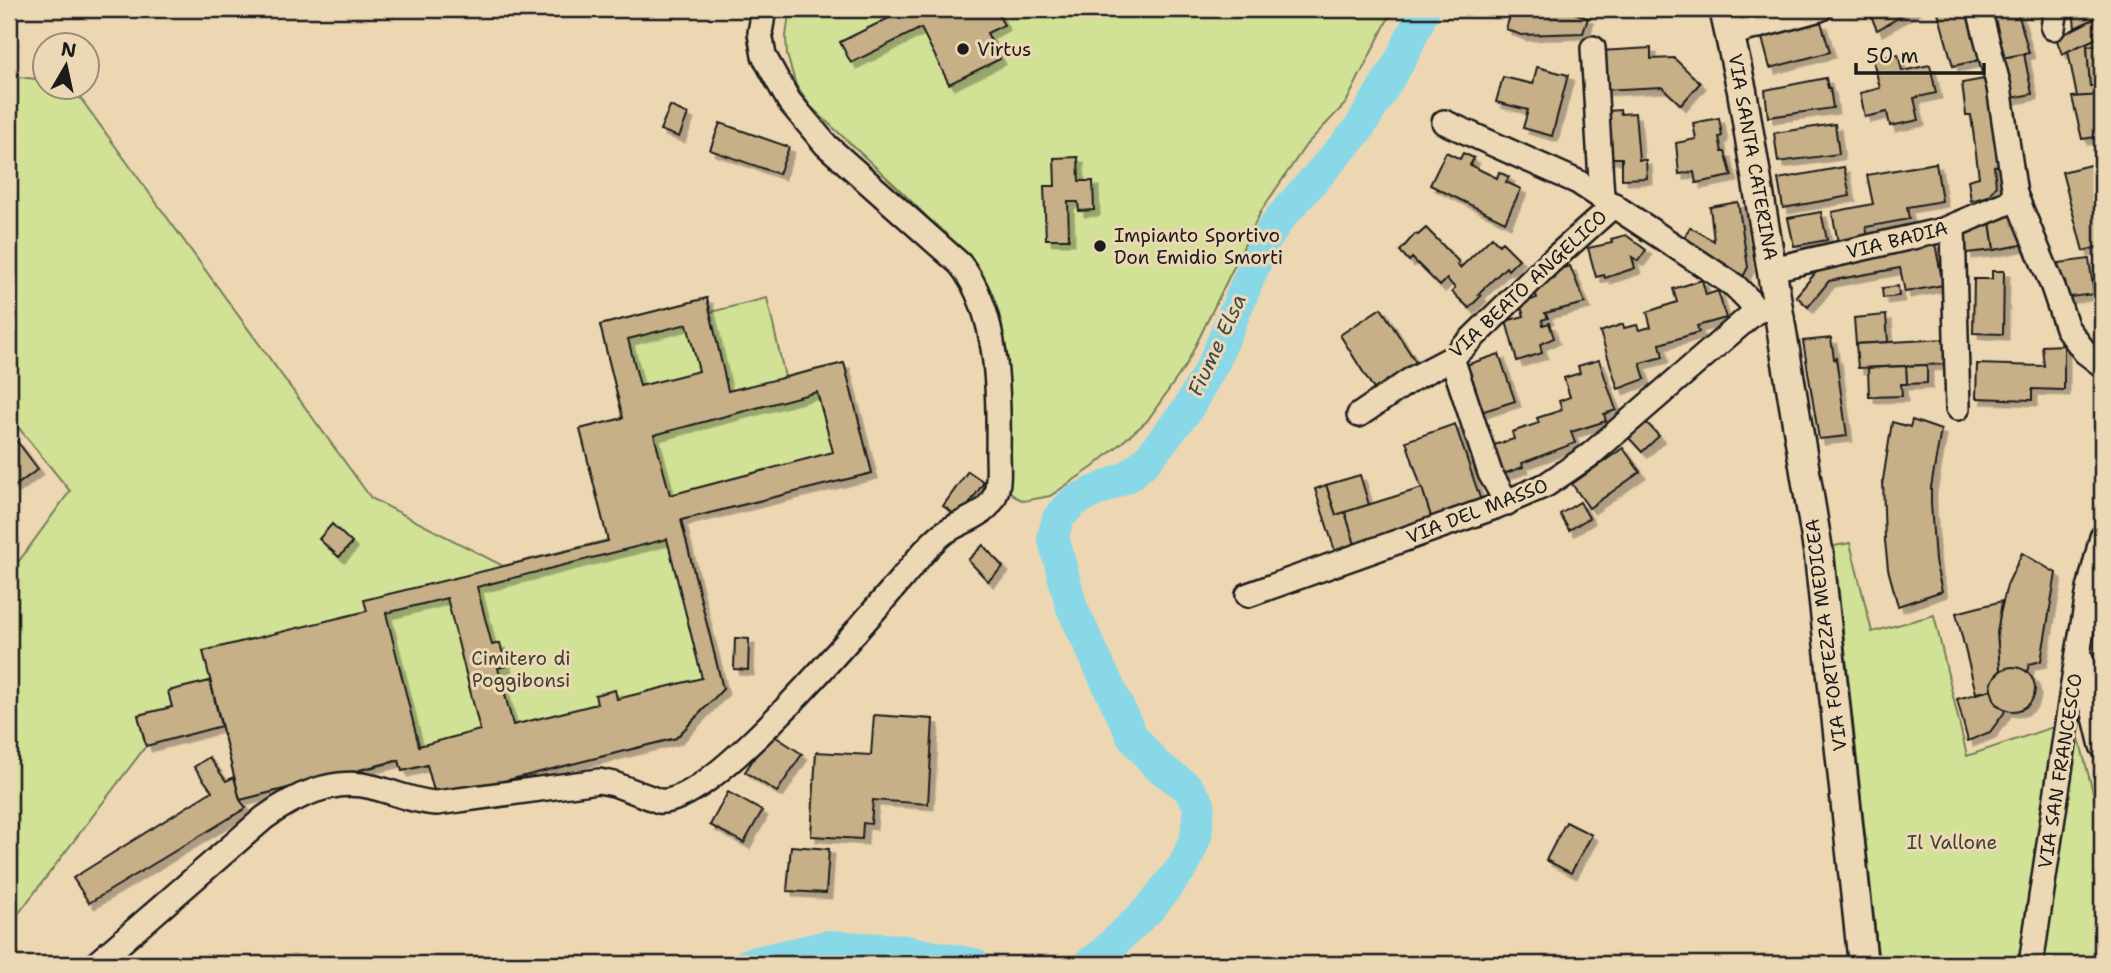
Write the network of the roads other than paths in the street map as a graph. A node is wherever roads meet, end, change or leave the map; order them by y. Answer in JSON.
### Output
{"nodes":[{"id":1,"x":764,"y":9,"type":"edge"},
{"id":2,"x":1820,"y":9,"type":"edge"},
{"id":3,"x":1979,"y":9,"type":"edge"},
{"id":4,"x":1727,"y":21,"type":"edge"},
{"id":5,"x":1593,"y":48,"type":"dead end"},
{"id":6,"x":1444,"y":122,"type":"dead end"},
{"id":7,"x":2015,"y":194,"type":"junction"},
{"id":8,"x":1608,"y":201,"type":"junction"},
{"id":9,"x":1953,"y":227,"type":"junction"},
{"id":10,"x":1772,"y":269,"type":"junction"},
{"id":11,"x":1768,"y":309,"type":"junction"},
{"id":12,"x":1452,"y":358,"type":"junction"},
{"id":13,"x":2102,"y":366,"type":"edge"},
{"id":14,"x":1958,"y":408,"type":"dead end"},
{"id":15,"x":1359,"y":415,"type":"dead end"},
{"id":16,"x":1507,"y":503,"type":"junction"},
{"id":17,"x":2102,"y":537,"type":"edge"},
{"id":18,"x":1248,"y":595,"type":"dead end"},
{"id":19,"x":2079,"y":649,"type":"junction"},
{"id":20,"x":2102,"y":746,"type":"edge"},
{"id":21,"x":96,"y":964,"type":"edge"},
{"id":22,"x":1863,"y":964,"type":"edge"},
{"id":23,"x":2031,"y":964,"type":"edge"}],
"edges":[{"from":1,"to":21,"type":"street"},
{"from":2,"to":4,"type":"street"},
{"from":3,"to":7,"type":"street"},
{"from":4,"to":10,"type":"main road","name":"VIA SANTA CATERINA"},
{"from":5,"to":8,"type":"street","name":"VIA BEATO ANGELICO"},
{"from":6,"to":8,"type":"street","name":"VIA BEATO ANGELICO"},
{"from":7,"to":9,"type":"street","name":"VIA BADIA"},
{"from":7,"to":13,"type":"street"},
{"from":8,"to":11,"type":"street"},
{"from":8,"to":12,"type":"street","name":"VIA BEATO ANGELICO"},
{"from":9,"to":10,"type":"street","name":"VIA BADIA"},
{"from":9,"to":14,"type":"street"},
{"from":10,"to":11,"type":"main road","name":"VIA SANTA CATERINA"},
{"from":11,"to":16,"type":"street","name":"VIA DEL MASSO"},
{"from":11,"to":22,"type":"main road","name":"VIA FORTEZZA MEDICEA"},
{"from":12,"to":15,"type":"street","name":"VIA BEATO ANGELICO"},
{"from":12,"to":16,"type":"street"},
{"from":16,"to":18,"type":"street","name":"VIA DEL MASSO"},
{"from":17,"to":19,"type":"street","name":"VIA SAN FRANCESCO"},
{"from":19,"to":20,"type":"street"},
{"from":19,"to":23,"type":"street","name":"VIA SAN FRANCESCO"}]}
